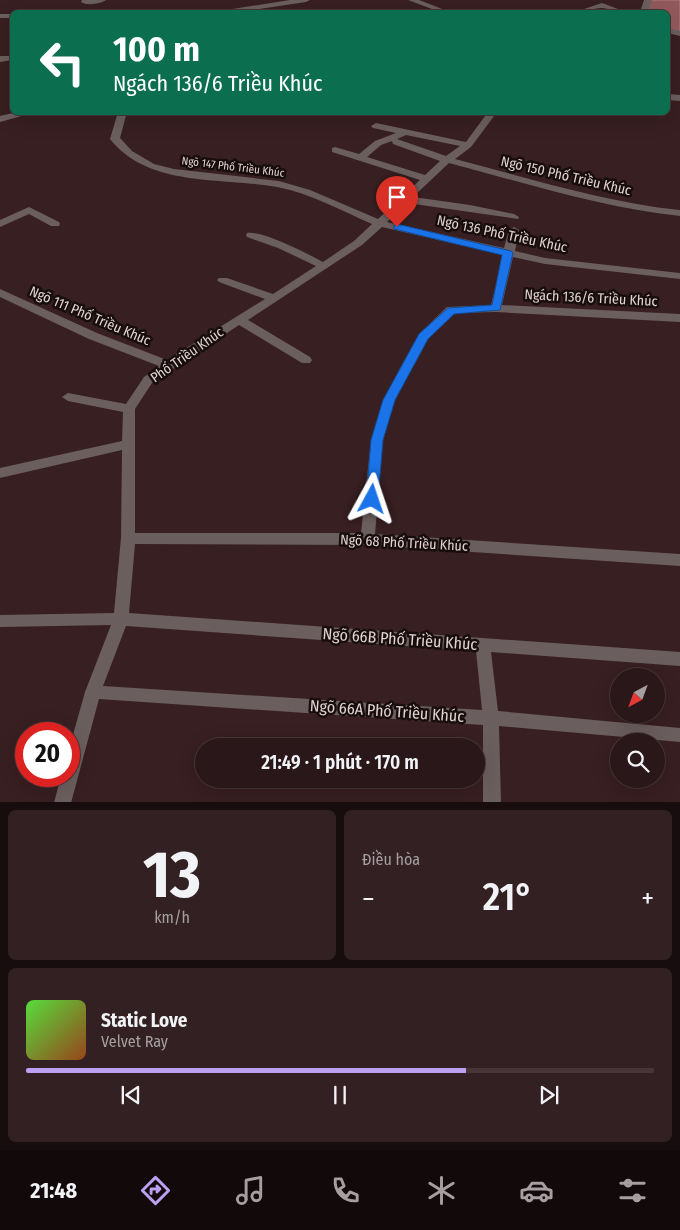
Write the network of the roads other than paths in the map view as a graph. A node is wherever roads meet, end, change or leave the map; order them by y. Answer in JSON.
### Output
{"nodes":[{"id":1,"x":102,"y":0,"type":"edge"},
{"id":2,"x":306,"y":0,"type":"edge"},
{"id":3,"x":412,"y":0,"type":"edge"},
{"id":4,"x":86,"y":1,"type":"edge"},
{"id":5,"x":239,"y":10,"type":"edge"},
{"id":6,"x":440,"y":10,"type":"edge"},
{"id":7,"x":586,"y":10,"type":"edge"},
{"id":8,"x":616,"y":10,"type":"edge"},
{"id":9,"x":18,"y":115,"type":"edge"},
{"id":10,"x":122,"y":115,"type":"edge"},
{"id":11,"x":492,"y":115,"type":"edge"},
{"id":12,"x":0,"y":119,"type":"edge"},
{"id":13,"x":376,"y":126,"type":"dead end"},
{"id":14,"x":407,"y":132,"type":"junction"},
{"id":15,"x":396,"y":142,"type":"dead end"},
{"id":16,"x":468,"y":144,"type":"junction"},
{"id":17,"x":335,"y":150,"type":"dead end"},
{"id":18,"x":360,"y":158,"type":"junction"},
{"id":19,"x":446,"y":160,"type":"junction"},
{"id":20,"x":427,"y":179,"type":"junction"},
{"id":21,"x":404,"y":199,"type":"junction"},
{"id":22,"x":680,"y":213,"type":"edge"},
{"id":23,"x":514,"y":217,"type":"dead end"},
{"id":24,"x":379,"y":223,"type":"junction"},
{"id":25,"x":0,"y":224,"type":"edge"},
{"id":26,"x":56,"y":224,"type":"dead end"},
{"id":27,"x":514,"y":230,"type":"dead end"},
{"id":28,"x":251,"y":235,"type":"dead end"},
{"id":29,"x":508,"y":253,"type":"junction"},
{"id":30,"x":324,"y":266,"type":"junction"},
{"id":31,"x":680,"y":276,"type":"edge"},
{"id":32,"x":223,"y":280,"type":"dead end"},
{"id":33,"x":0,"y":293,"type":"edge"},
{"id":34,"x":274,"y":298,"type":"junction"},
{"id":35,"x":496,"y":308,"type":"junction"},
{"id":36,"x":680,"y":318,"type":"edge"},
{"id":37,"x":238,"y":319,"type":"junction"},
{"id":38,"x":306,"y":360,"type":"dead end"},
{"id":39,"x":168,"y":365,"type":"junction"},
{"id":40,"x":68,"y":397,"type":"dead end"},
{"id":41,"x":129,"y":409,"type":"junction"},
{"id":42,"x":128,"y":444,"type":"junction"},
{"id":43,"x":0,"y":473,"type":"edge"},
{"id":44,"x":128,"y":538,"type":"junction"},
{"id":45,"x":368,"y":539,"type":"junction"},
{"id":46,"x":680,"y":560,"type":"edge"},
{"id":47,"x":121,"y":619,"type":"junction"},
{"id":48,"x":0,"y":621,"type":"edge"},
{"id":49,"x":483,"y":645,"type":"junction"},
{"id":50,"x":680,"y":659,"type":"edge"},
{"id":51,"x":93,"y":692,"type":"junction"},
{"id":52,"x":491,"y":718,"type":"junction"},
{"id":53,"x":680,"y":735,"type":"edge"},
{"id":54,"x":62,"y":802,"type":"edge"},
{"id":55,"x":492,"y":802,"type":"edge"}],
"edges":[{"from":1,"to":4,"type":"street"},
{"from":2,"to":5,"type":"street"},
{"from":3,"to":6,"type":"street"},
{"from":7,"to":8,"type":"street"},
{"from":9,"to":12,"type":"street"},
{"from":10,"to":24,"type":"street","name":"Ngõ 147 Phố Triều Khúc"},
{"from":11,"to":16,"type":"street","name":"Phố Triều Khúc"},
{"from":13,"to":14,"type":"street"},
{"from":14,"to":16,"type":"street"},
{"from":14,"to":18,"type":"street"},
{"from":15,"to":19,"type":"street","name":"Ngõ 150 Phố Triều Khúc"},
{"from":16,"to":19,"type":"street","name":"Phố Triều Khúc"},
{"from":17,"to":18,"type":"street"},
{"from":18,"to":20,"type":"street"},
{"from":19,"to":20,"type":"street","name":"Phố Triều Khúc"},
{"from":19,"to":22,"type":"street","name":"Ngõ 150 Phố Triều Khúc"},
{"from":20,"to":21,"type":"street","name":"Phố Triều Khúc"},
{"from":21,"to":23,"type":"street"},
{"from":21,"to":24,"type":"street","name":"Phố Triều Khúc"},
{"from":24,"to":29,"type":"street","name":"Ngõ 136 Phố Triều Khúc"},
{"from":24,"to":30,"type":"street","name":"Phố Triều Khúc"},
{"from":25,"to":26,"type":"street"},
{"from":27,"to":29,"type":"street"},
{"from":28,"to":30,"type":"street"},
{"from":29,"to":31,"type":"street","name":"Ngõ 136 Phố Triều Khúc"},
{"from":29,"to":35,"type":"street"},
{"from":30,"to":34,"type":"street","name":"Phố Triều Khúc"},
{"from":32,"to":34,"type":"street"},
{"from":33,"to":39,"type":"street","name":"Ngõ 111 Phố Triều Khúc"},
{"from":34,"to":37,"type":"street","name":"Phố Triều Khúc"},
{"from":35,"to":36,"type":"street","name":"Ngách 136/6 Triều Khúc"},
{"from":35,"to":45,"type":"street","name":"Ngách 136/6 Triều Khúc"},
{"from":37,"to":38,"type":"street"},
{"from":37,"to":39,"type":"street","name":"Phố Triều Khúc"},
{"from":39,"to":41,"type":"street","name":"Phố Triều Khúc"},
{"from":40,"to":41,"type":"street"},
{"from":41,"to":42,"type":"street"},
{"from":42,"to":43,"type":"street"},
{"from":42,"to":44,"type":"street"},
{"from":44,"to":45,"type":"street","name":"Ngõ 68 Phố Triều Khúc"},
{"from":44,"to":47,"type":"street"},
{"from":45,"to":46,"type":"street","name":"Ngõ 68 Phố Triều Khúc"},
{"from":47,"to":48,"type":"street","name":"Ngõ 66B Phố Triều Khúc"},
{"from":47,"to":49,"type":"street","name":"Ngõ 66B Phố Triều Khúc"},
{"from":47,"to":51,"type":"street"},
{"from":49,"to":50,"type":"street","name":"Ngõ 66B Phố Triều Khúc"},
{"from":49,"to":52,"type":"street"},
{"from":51,"to":52,"type":"street","name":"Ngõ 66A Phố Triều Khúc"},
{"from":51,"to":54,"type":"street"},
{"from":52,"to":53,"type":"street","name":"Ngõ 66A Phố Triều Khúc"},
{"from":52,"to":55,"type":"street"}]}
